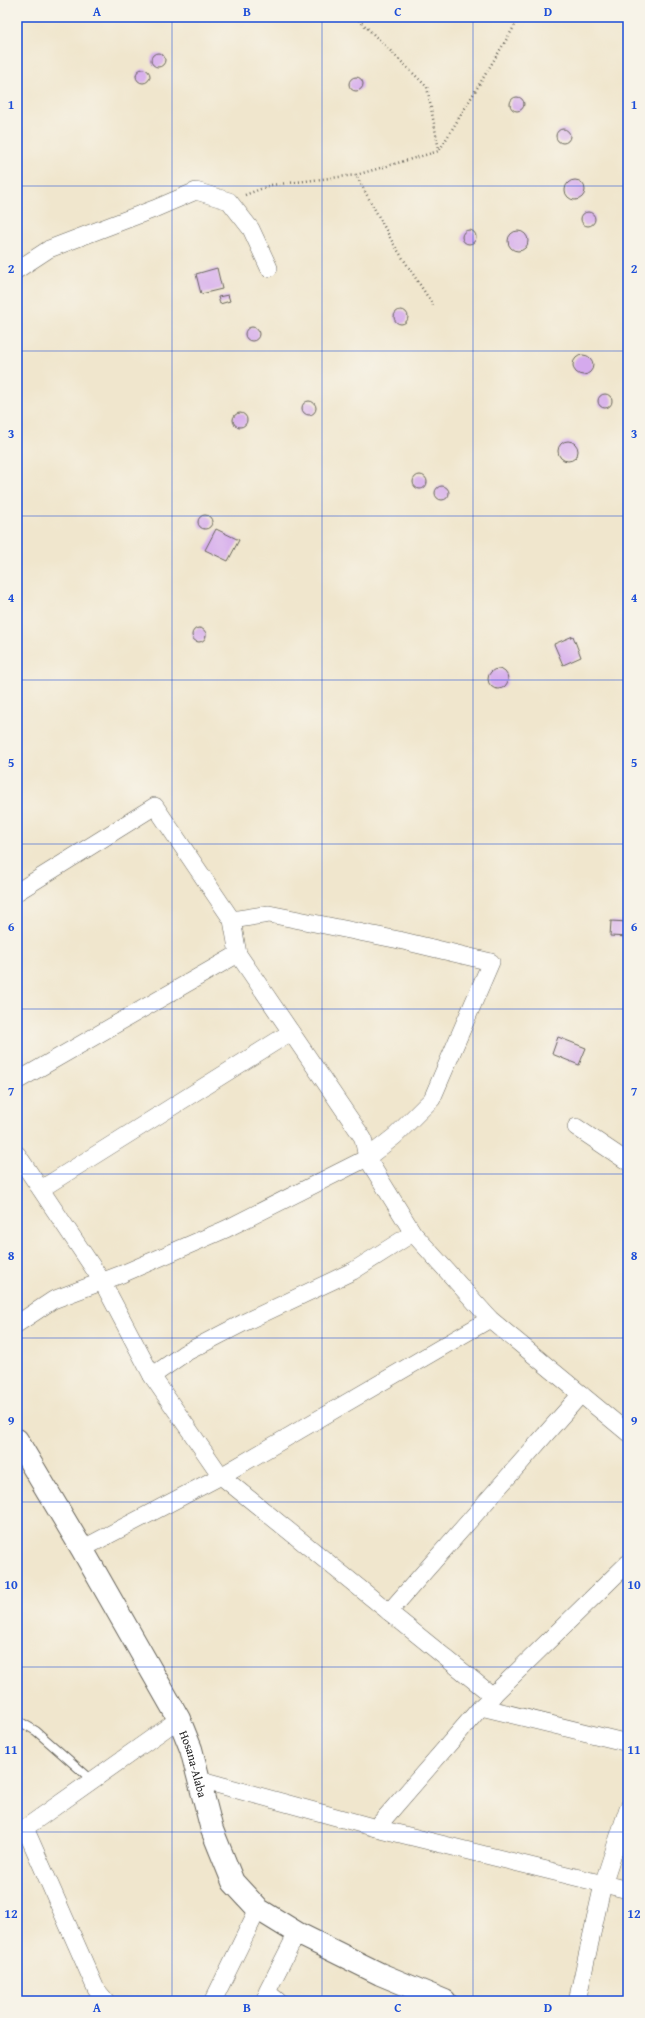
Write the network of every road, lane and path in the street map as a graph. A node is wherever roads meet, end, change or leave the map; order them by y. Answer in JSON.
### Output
{"nodes":[{"id":1,"x":356,"y":17,"type":"edge"},
{"id":2,"x":520,"y":17,"type":"edge"},
{"id":3,"x":439,"y":151,"type":"junction"},
{"id":4,"x":356,"y":175,"type":"junction"},
{"id":5,"x":229,"y":201,"type":"junction"},
{"id":6,"x":269,"y":268,"type":"dead end"},
{"id":7,"x":17,"y":270,"type":"edge"},
{"id":8,"x":433,"y":305,"type":"dead end"},
{"id":9,"x":17,"y":892,"type":"edge"},
{"id":10,"x":232,"y":920,"type":"junction"},
{"id":11,"x":238,"y":954,"type":"junction"},
{"id":12,"x":291,"y":1032,"type":"junction"},
{"id":13,"x":17,"y":1081,"type":"edge"},
{"id":14,"x":576,"y":1127,"type":"dead end"},
{"id":15,"x":17,"y":1154,"type":"edge"},
{"id":16,"x":367,"y":1158,"type":"junction"},
{"id":17,"x":628,"y":1162,"type":"edge"},
{"id":18,"x":41,"y":1189,"type":"junction"},
{"id":19,"x":412,"y":1233,"type":"junction"},
{"id":20,"x":102,"y":1281,"type":"junction"},
{"id":21,"x":490,"y":1319,"type":"junction"},
{"id":22,"x":17,"y":1324,"type":"edge"},
{"id":23,"x":152,"y":1376,"type":"junction"},
{"id":24,"x":581,"y":1394,"type":"junction"},
{"id":25,"x":628,"y":1433,"type":"edge"},
{"id":26,"x":17,"y":1440,"type":"edge"},
{"id":27,"x":221,"y":1476,"type":"junction"},
{"id":28,"x":82,"y":1549,"type":"junction"},
{"id":29,"x":628,"y":1563,"type":"edge"},
{"id":30,"x":389,"y":1612,"type":"junction"},
{"id":31,"x":487,"y":1702,"type":"junction"},
{"id":32,"x":179,"y":1719,"type":"junction"},
{"id":33,"x":17,"y":1720,"type":"edge"},
{"id":34,"x":628,"y":1743,"type":"edge"},
{"id":35,"x":198,"y":1779,"type":"junction"},
{"id":36,"x":93,"y":1781,"type":"junction"},
{"id":37,"x":628,"y":1808,"type":"edge"},
{"id":38,"x":376,"y":1828,"type":"junction"},
{"id":39,"x":603,"y":1884,"type":"junction"},
{"id":40,"x":628,"y":1890,"type":"edge"},
{"id":41,"x":258,"y":1909,"type":"junction"},
{"id":42,"x":297,"y":1933,"type":"junction"},
{"id":43,"x":269,"y":1998,"type":"edge"},
{"id":44,"x":106,"y":2001,"type":"edge"},
{"id":45,"x":213,"y":2001,"type":"edge"},
{"id":46,"x":445,"y":2001,"type":"edge"},
{"id":47,"x":577,"y":2001,"type":"edge"}],
"edges":[{"from":1,"to":3,"type":"path"},
{"from":2,"to":3,"type":"path"},
{"from":3,"to":4,"type":"path"},
{"from":4,"to":5,"type":"path"},
{"from":4,"to":8,"type":"path"},
{"from":5,"to":6,"type":"street"},
{"from":5,"to":7,"type":"street"},
{"from":9,"to":10,"type":"street"},
{"from":10,"to":11,"type":"street"},
{"from":10,"to":16,"type":"street"},
{"from":11,"to":12,"type":"street"},
{"from":11,"to":13,"type":"street"},
{"from":12,"to":16,"type":"street"},
{"from":12,"to":18,"type":"street"},
{"from":14,"to":17,"type":"street"},
{"from":15,"to":18,"type":"street"},
{"from":16,"to":19,"type":"street"},
{"from":16,"to":20,"type":"street"},
{"from":18,"to":20,"type":"street"},
{"from":19,"to":21,"type":"street"},
{"from":19,"to":23,"type":"street"},
{"from":20,"to":22,"type":"street"},
{"from":20,"to":23,"type":"street"},
{"from":21,"to":24,"type":"street"},
{"from":21,"to":27,"type":"street"},
{"from":23,"to":27,"type":"street"},
{"from":24,"to":25,"type":"street"},
{"from":24,"to":30,"type":"street"},
{"from":26,"to":28,"type":"main road","name":"Hosana-Alaba"},
{"from":27,"to":28,"type":"street"},
{"from":27,"to":30,"type":"street"},
{"from":28,"to":32,"type":"main road","name":"Hosana-Alaba"},
{"from":29,"to":31,"type":"street"},
{"from":30,"to":31,"type":"street"},
{"from":31,"to":34,"type":"street"},
{"from":31,"to":38,"type":"street"},
{"from":32,"to":35,"type":"main road","name":"Hosana-Alaba"},
{"from":32,"to":36,"type":"street"},
{"from":33,"to":36,"type":"lane"},
{"from":35,"to":38,"type":"street"},
{"from":35,"to":41,"type":"main road","name":"Hosana-Alaba"},
{"from":36,"to":44,"type":"street"},
{"from":37,"to":39,"type":"street"},
{"from":38,"to":39,"type":"street"},
{"from":39,"to":40,"type":"street"},
{"from":39,"to":47,"type":"street"},
{"from":41,"to":42,"type":"main road","name":"Hosana-Alaba"},
{"from":41,"to":45,"type":"street"},
{"from":42,"to":43,"type":"street"},
{"from":42,"to":46,"type":"main road","name":"Hosana-Alaba"}]}
